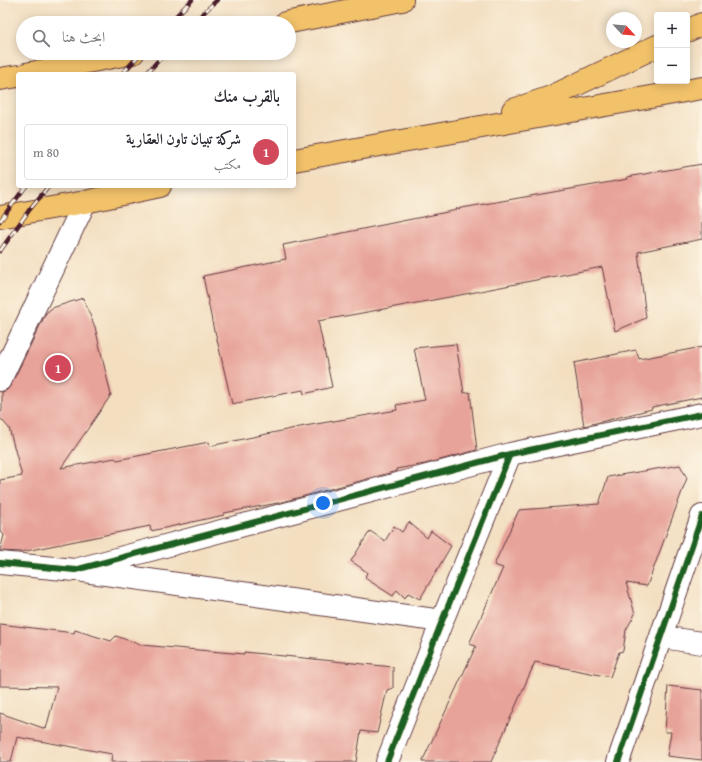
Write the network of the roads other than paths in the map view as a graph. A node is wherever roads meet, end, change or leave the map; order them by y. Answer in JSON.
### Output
{"nodes":[{"id":1,"x":402,"y":0,"type":"edge"},
{"id":2,"x":296,"y":21,"type":"edge"},
{"id":3,"x":702,"y":24,"type":"edge"},
{"id":4,"x":690,"y":30,"type":"edge"},
{"id":5,"x":654,"y":47,"type":"edge"},
{"id":6,"x":97,"y":60,"type":"edge"},
{"id":7,"x":36,"y":72,"type":"edge"},
{"id":8,"x":16,"y":76,"type":"edge"},
{"id":9,"x":0,"y":79,"type":"edge"},
{"id":10,"x":702,"y":88,"type":"edge"},
{"id":11,"x":450,"y":133,"type":"junction"},
{"id":12,"x":296,"y":160,"type":"edge"},
{"id":13,"x":151,"y":188,"type":"edge"},
{"id":14,"x":85,"y":202,"type":"junction"},
{"id":15,"x":0,"y":217,"type":"edge"},
{"id":16,"x":0,"y":380,"type":"edge"},
{"id":17,"x":702,"y":414,"type":"edge"},
{"id":18,"x":510,"y":454,"type":"junction"},
{"id":19,"x":702,"y":516,"type":"edge"},
{"id":20,"x":0,"y":563,"type":"edge"},
{"id":21,"x":71,"y":570,"type":"junction"},
{"id":22,"x":442,"y":621,"type":"junction"},
{"id":23,"x":662,"y":637,"type":"junction"},
{"id":24,"x":702,"y":643,"type":"edge"},
{"id":25,"x":387,"y":762,"type":"edge"},
{"id":26,"x":618,"y":762,"type":"edge"}],
"edges":[{"from":1,"to":2,"type":"main road"},
{"from":3,"to":4,"type":"main road"},
{"from":5,"to":11,"type":"main road"},
{"from":6,"to":7,"type":"main road"},
{"from":8,"to":9,"type":"main road"},
{"from":10,"to":11,"type":"main road"},
{"from":11,"to":12,"type":"main road"},
{"from":13,"to":14,"type":"main road"},
{"from":14,"to":15,"type":"main road"},
{"from":14,"to":16,"type":"street"},
{"from":17,"to":18,"type":"street"},
{"from":18,"to":21,"type":"street"},
{"from":18,"to":22,"type":"street"},
{"from":19,"to":23,"type":"street"},
{"from":20,"to":21,"type":"street"},
{"from":21,"to":22,"type":"street"},
{"from":22,"to":25,"type":"street"},
{"from":23,"to":24,"type":"street"},
{"from":23,"to":26,"type":"street"}]}
